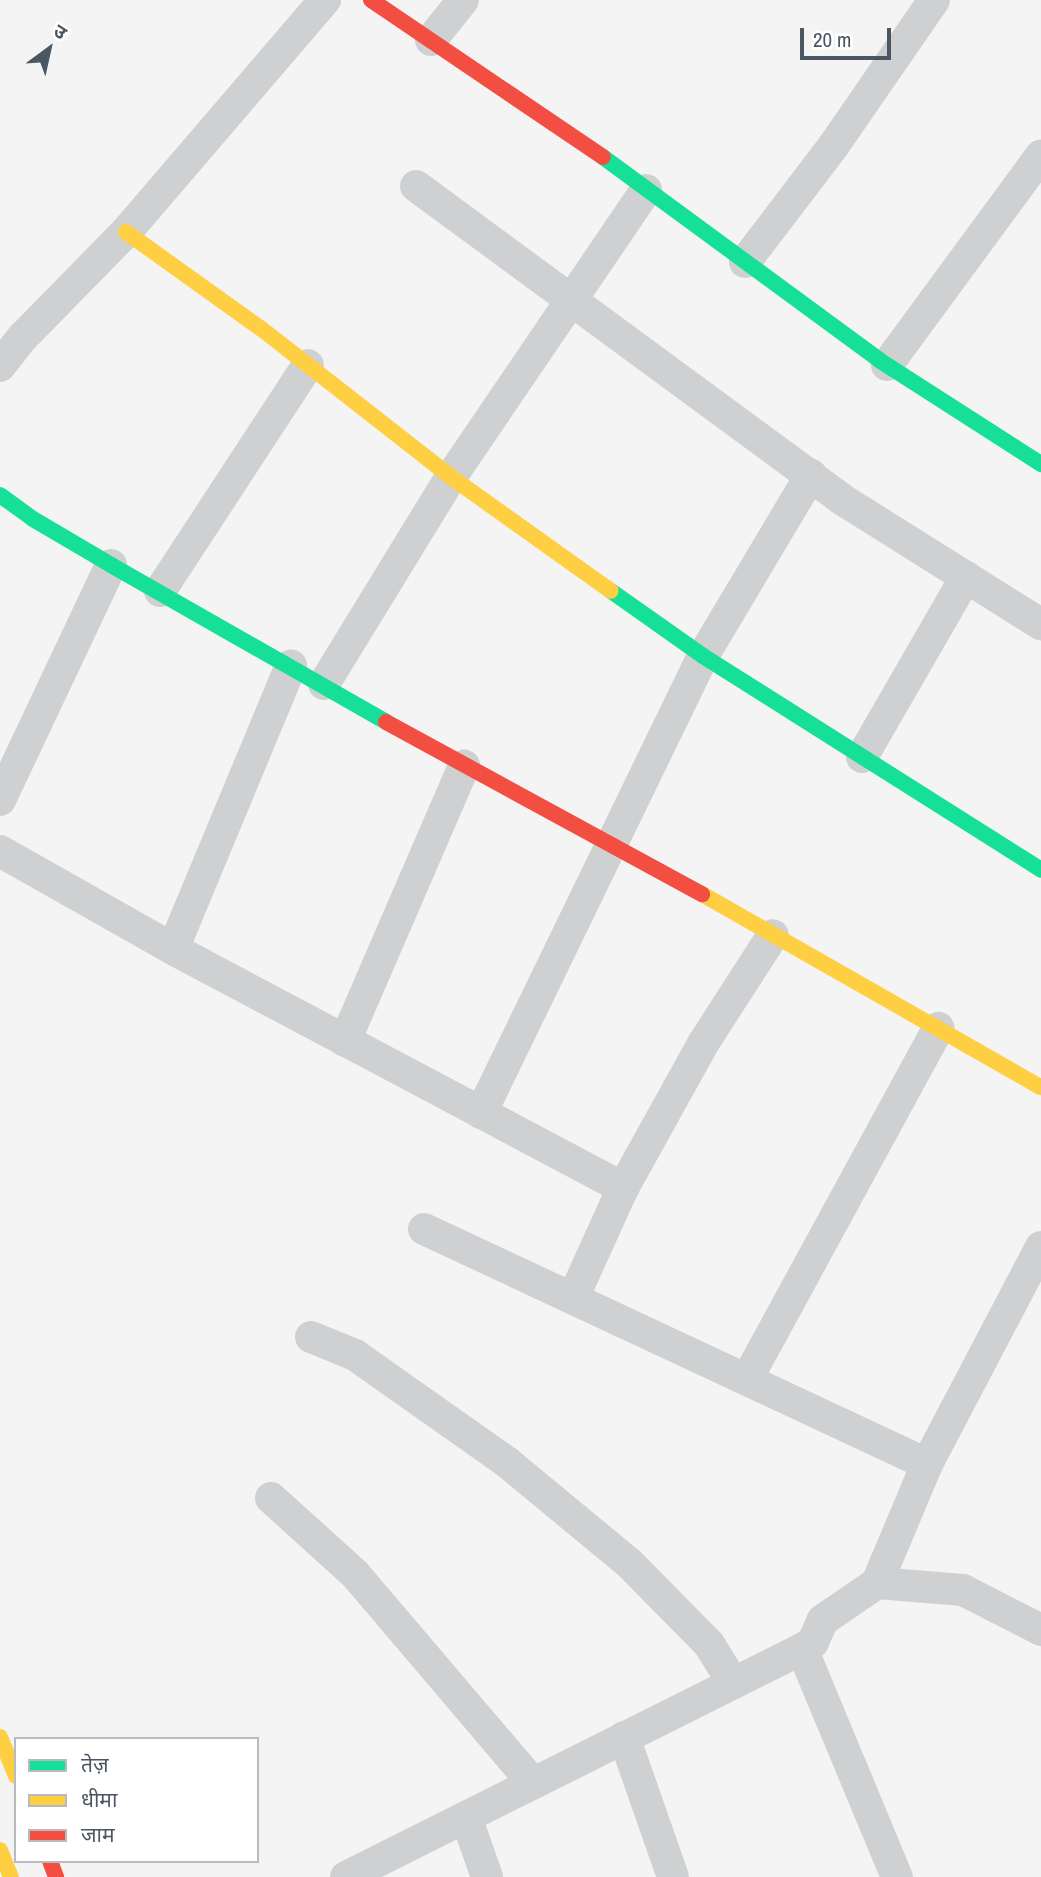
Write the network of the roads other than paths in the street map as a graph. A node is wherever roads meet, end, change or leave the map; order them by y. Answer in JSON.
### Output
{"nodes":[{"id":1,"x":325,"y":0,"type":"edge"},
{"id":2,"x":371,"y":0,"type":"edge"},
{"id":3,"x":463,"y":0,"type":"edge"},
{"id":4,"x":934,"y":0,"type":"edge"},
{"id":5,"x":431,"y":40,"type":"junction"},
{"id":6,"x":1041,"y":155,"type":"edge"},
{"id":7,"x":416,"y":186,"type":"dead end"},
{"id":8,"x":646,"y":190,"type":"junction"},
{"id":9,"x":126,"y":232,"type":"junction"},
{"id":10,"x":745,"y":262,"type":"junction"},
{"id":11,"x":571,"y":299,"type":"junction"},
{"id":12,"x":308,"y":365,"type":"junction"},
{"id":13,"x":0,"y":366,"type":"edge"},
{"id":14,"x":887,"y":366,"type":"junction"},
{"id":15,"x":1041,"y":464,"type":"edge"},
{"id":16,"x":811,"y":475,"type":"junction"},
{"id":17,"x":451,"y":477,"type":"junction"},
{"id":18,"x":0,"y":495,"type":"edge"},
{"id":19,"x":111,"y":565,"type":"junction"},
{"id":20,"x":966,"y":577,"type":"junction"},
{"id":21,"x":160,"y":591,"type":"junction"},
{"id":22,"x":1041,"y":624,"type":"edge"},
{"id":23,"x":703,"y":656,"type":"junction"},
{"id":24,"x":291,"y":666,"type":"junction"},
{"id":25,"x":324,"y":684,"type":"junction"},
{"id":26,"x":862,"y":757,"type":"junction"},
{"id":27,"x":464,"y":766,"type":"junction"},
{"id":28,"x":0,"y":800,"type":"edge"},
{"id":29,"x":611,"y":842,"type":"junction"},
{"id":30,"x":0,"y":851,"type":"edge"},
{"id":31,"x":1041,"y":870,"type":"edge"},
{"id":32,"x":774,"y":935,"type":"junction"},
{"id":33,"x":173,"y":948,"type":"junction"},
{"id":34,"x":938,"y":1028,"type":"junction"},
{"id":35,"x":345,"y":1041,"type":"junction"},
{"id":36,"x":1041,"y":1087,"type":"edge"},
{"id":37,"x":481,"y":1113,"type":"junction"},
{"id":38,"x":624,"y":1188,"type":"junction"},
{"id":39,"x":425,"y":1230,"type":"dead end"},
{"id":40,"x":1041,"y":1247,"type":"edge"},
{"id":41,"x":573,"y":1298,"type":"junction"},
{"id":42,"x":311,"y":1337,"type":"dead end"},
{"id":43,"x":747,"y":1379,"type":"junction"},
{"id":44,"x":928,"y":1464,"type":"junction"},
{"id":45,"x":271,"y":1498,"type":"dead end"},
{"id":46,"x":877,"y":1583,"type":"junction"},
{"id":47,"x":1040,"y":1632,"type":"edge"},
{"id":48,"x":802,"y":1649,"type":"junction"},
{"id":49,"x":733,"y":1683,"type":"junction"},
{"id":50,"x":0,"y":1737,"type":"edge"},
{"id":51,"x":624,"y":1737,"type":"junction"},
{"id":52,"x":14,"y":1771,"type":"edge"},
{"id":53,"x":533,"y":1783,"type":"junction"},
{"id":54,"x":466,"y":1817,"type":"junction"},
{"id":55,"x":0,"y":1850,"type":"edge"},
{"id":56,"x":11,"y":1877,"type":"edge"},
{"id":57,"x":346,"y":1877,"type":"edge"},
{"id":58,"x":487,"y":1877,"type":"edge"},
{"id":59,"x":673,"y":1877,"type":"edge"},
{"id":60,"x":897,"y":1877,"type":"edge"}],
"edges":[{"from":1,"to":9,"type":"street"},
{"from":2,"to":5,"type":"main road"},
{"from":3,"to":5,"type":"street"},
{"from":4,"to":10,"type":"street"},
{"from":5,"to":8,"type":"main road"},
{"from":6,"to":14,"type":"street"},
{"from":7,"to":11,"type":"street"},
{"from":8,"to":10,"type":"main road"},
{"from":8,"to":11,"type":"street"},
{"from":9,"to":12,"type":"main road"},
{"from":9,"to":13,"type":"street"},
{"from":10,"to":14,"type":"main road"},
{"from":11,"to":16,"type":"street"},
{"from":11,"to":17,"type":"street"},
{"from":12,"to":17,"type":"main road"},
{"from":12,"to":21,"type":"street"},
{"from":14,"to":15,"type":"main road"},
{"from":16,"to":20,"type":"street"},
{"from":16,"to":23,"type":"street"},
{"from":17,"to":23,"type":"main road"},
{"from":17,"to":25,"type":"street"},
{"from":18,"to":19,"type":"main road"},
{"from":19,"to":21,"type":"main road"},
{"from":19,"to":28,"type":"street"},
{"from":20,"to":22,"type":"street"},
{"from":20,"to":26,"type":"street"},
{"from":21,"to":24,"type":"main road"},
{"from":23,"to":26,"type":"main road"},
{"from":23,"to":29,"type":"street"},
{"from":24,"to":25,"type":"main road"},
{"from":24,"to":33,"type":"street"},
{"from":25,"to":27,"type":"main road"},
{"from":26,"to":31,"type":"main road"},
{"from":27,"to":29,"type":"main road"},
{"from":27,"to":35,"type":"street"},
{"from":29,"to":32,"type":"main road"},
{"from":29,"to":37,"type":"street"},
{"from":30,"to":33,"type":"street"},
{"from":32,"to":34,"type":"main road"},
{"from":32,"to":38,"type":"street"},
{"from":33,"to":35,"type":"street"},
{"from":34,"to":36,"type":"main road"},
{"from":34,"to":43,"type":"street"},
{"from":35,"to":37,"type":"street"},
{"from":37,"to":38,"type":"street"},
{"from":38,"to":41,"type":"street"},
{"from":39,"to":41,"type":"street"},
{"from":40,"to":44,"type":"street"},
{"from":41,"to":43,"type":"street"},
{"from":42,"to":49,"type":"street"},
{"from":43,"to":44,"type":"street"},
{"from":44,"to":46,"type":"street"},
{"from":45,"to":53,"type":"street"},
{"from":46,"to":47,"type":"street"},
{"from":46,"to":48,"type":"street"},
{"from":48,"to":49,"type":"street"},
{"from":48,"to":60,"type":"street"},
{"from":49,"to":51,"type":"street"},
{"from":50,"to":52,"type":"main road"},
{"from":51,"to":53,"type":"street"},
{"from":51,"to":59,"type":"street"},
{"from":53,"to":54,"type":"street"},
{"from":54,"to":57,"type":"street"},
{"from":54,"to":58,"type":"street"},
{"from":55,"to":56,"type":"main road"}]}
